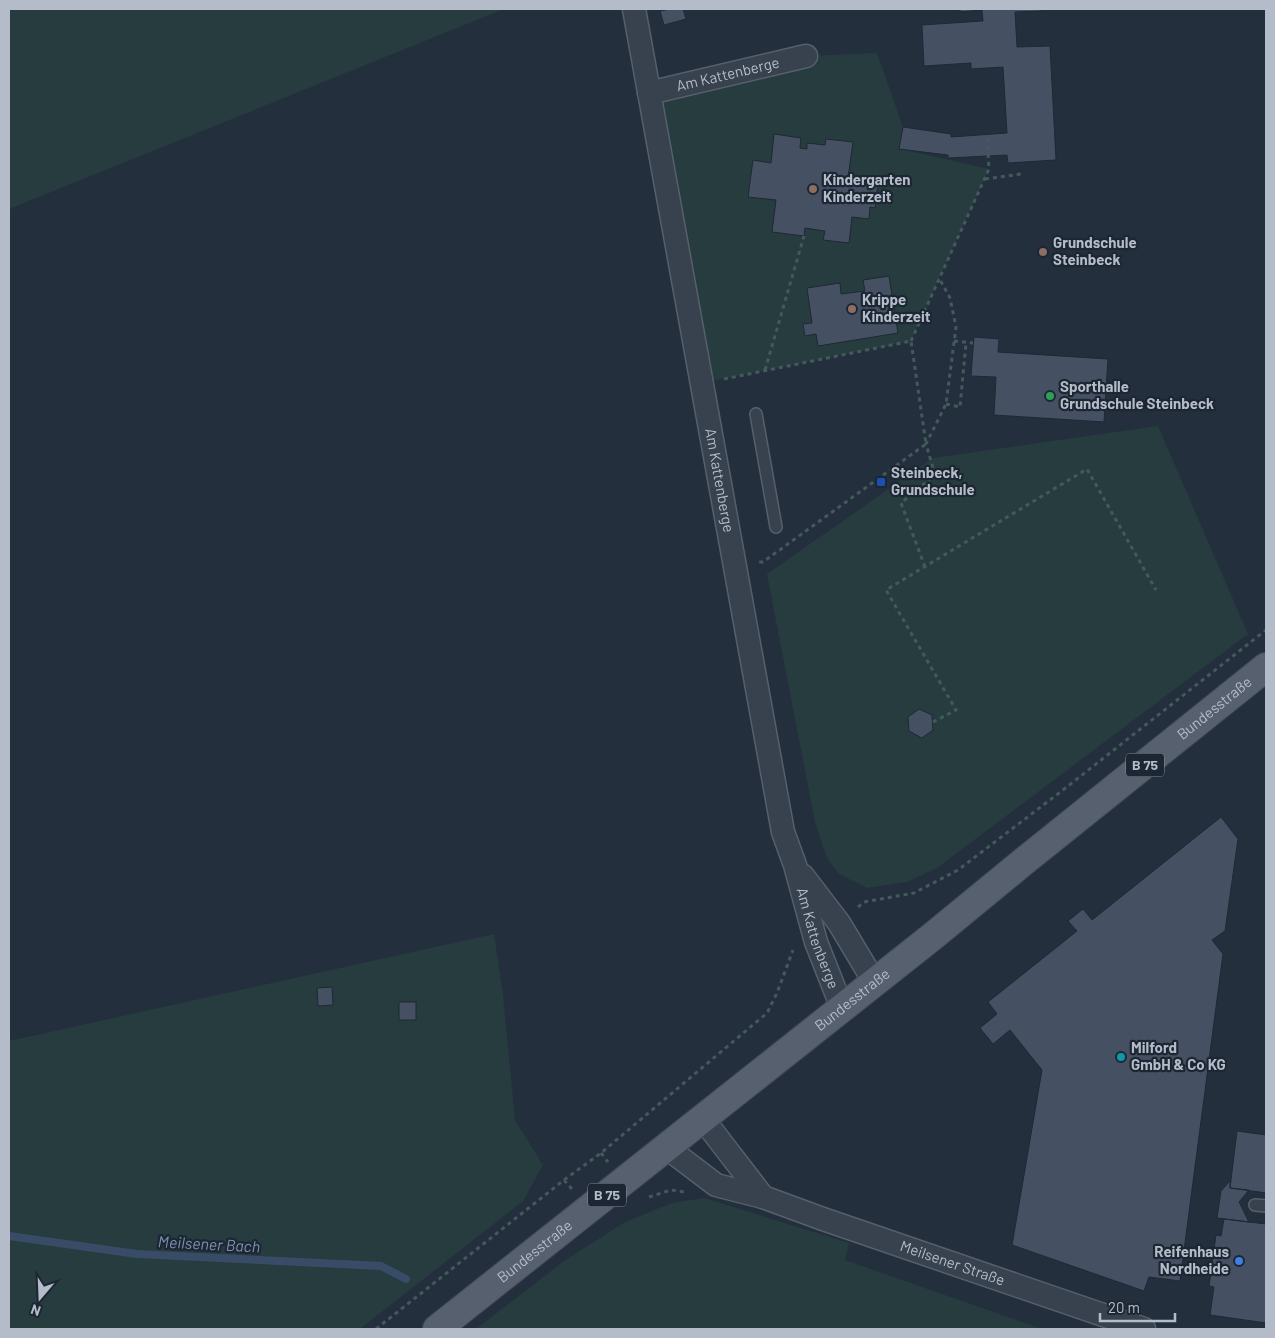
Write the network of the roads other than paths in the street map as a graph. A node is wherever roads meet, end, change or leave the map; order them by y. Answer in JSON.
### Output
{"nodes":[{"id":1,"x":634,"y":9,"type":"edge"},
{"id":2,"x":806,"y":56,"type":"dead end"},
{"id":3,"x":649,"y":93,"type":"junction"},
{"id":4,"x":756,"y":414,"type":"dead end"},
{"id":5,"x":776,"y":527,"type":"dead end"},
{"id":6,"x":1266,"y":667,"type":"edge"},
{"id":7,"x":795,"y":865,"type":"junction"},
{"id":8,"x":875,"y":982,"type":"junction"},
{"id":9,"x":842,"y":1008,"type":"junction"},
{"id":10,"x":702,"y":1119,"type":"junction"},
{"id":11,"x":666,"y":1147,"type":"junction"},
{"id":12,"x":763,"y":1197,"type":"junction"},
{"id":13,"x":437,"y":1329,"type":"edge"},
{"id":14,"x":1144,"y":1329,"type":"edge"}],
"edges":[{"from":1,"to":3,"type":"street","name":"Am Kattenberge"},
{"from":2,"to":3,"type":"street","name":"Am Kattenberge"},
{"from":3,"to":7,"type":"street","name":"Am Kattenberge"},
{"from":4,"to":5,"type":"lane"},
{"from":6,"to":8,"type":"main road","name":"Bundesstraße","number":"B 75"},
{"from":7,"to":8,"type":"street","name":"Am Kattenberge"},
{"from":7,"to":9,"type":"street","name":"Am Kattenberge"},
{"from":8,"to":9,"type":"main road","name":"Bundesstraße","number":"B 75"},
{"from":9,"to":10,"type":"main road","name":"Bundesstraße","number":"B 75"},
{"from":10,"to":11,"type":"main road","name":"Bundesstraße","number":"B 75"},
{"from":10,"to":12,"type":"street"},
{"from":11,"to":12,"type":"street","name":"Meilsener Straße"},
{"from":11,"to":13,"type":"main road","name":"Bundesstraße","number":"B 75"},
{"from":12,"to":14,"type":"street","name":"Meilsener Straße"}]}
